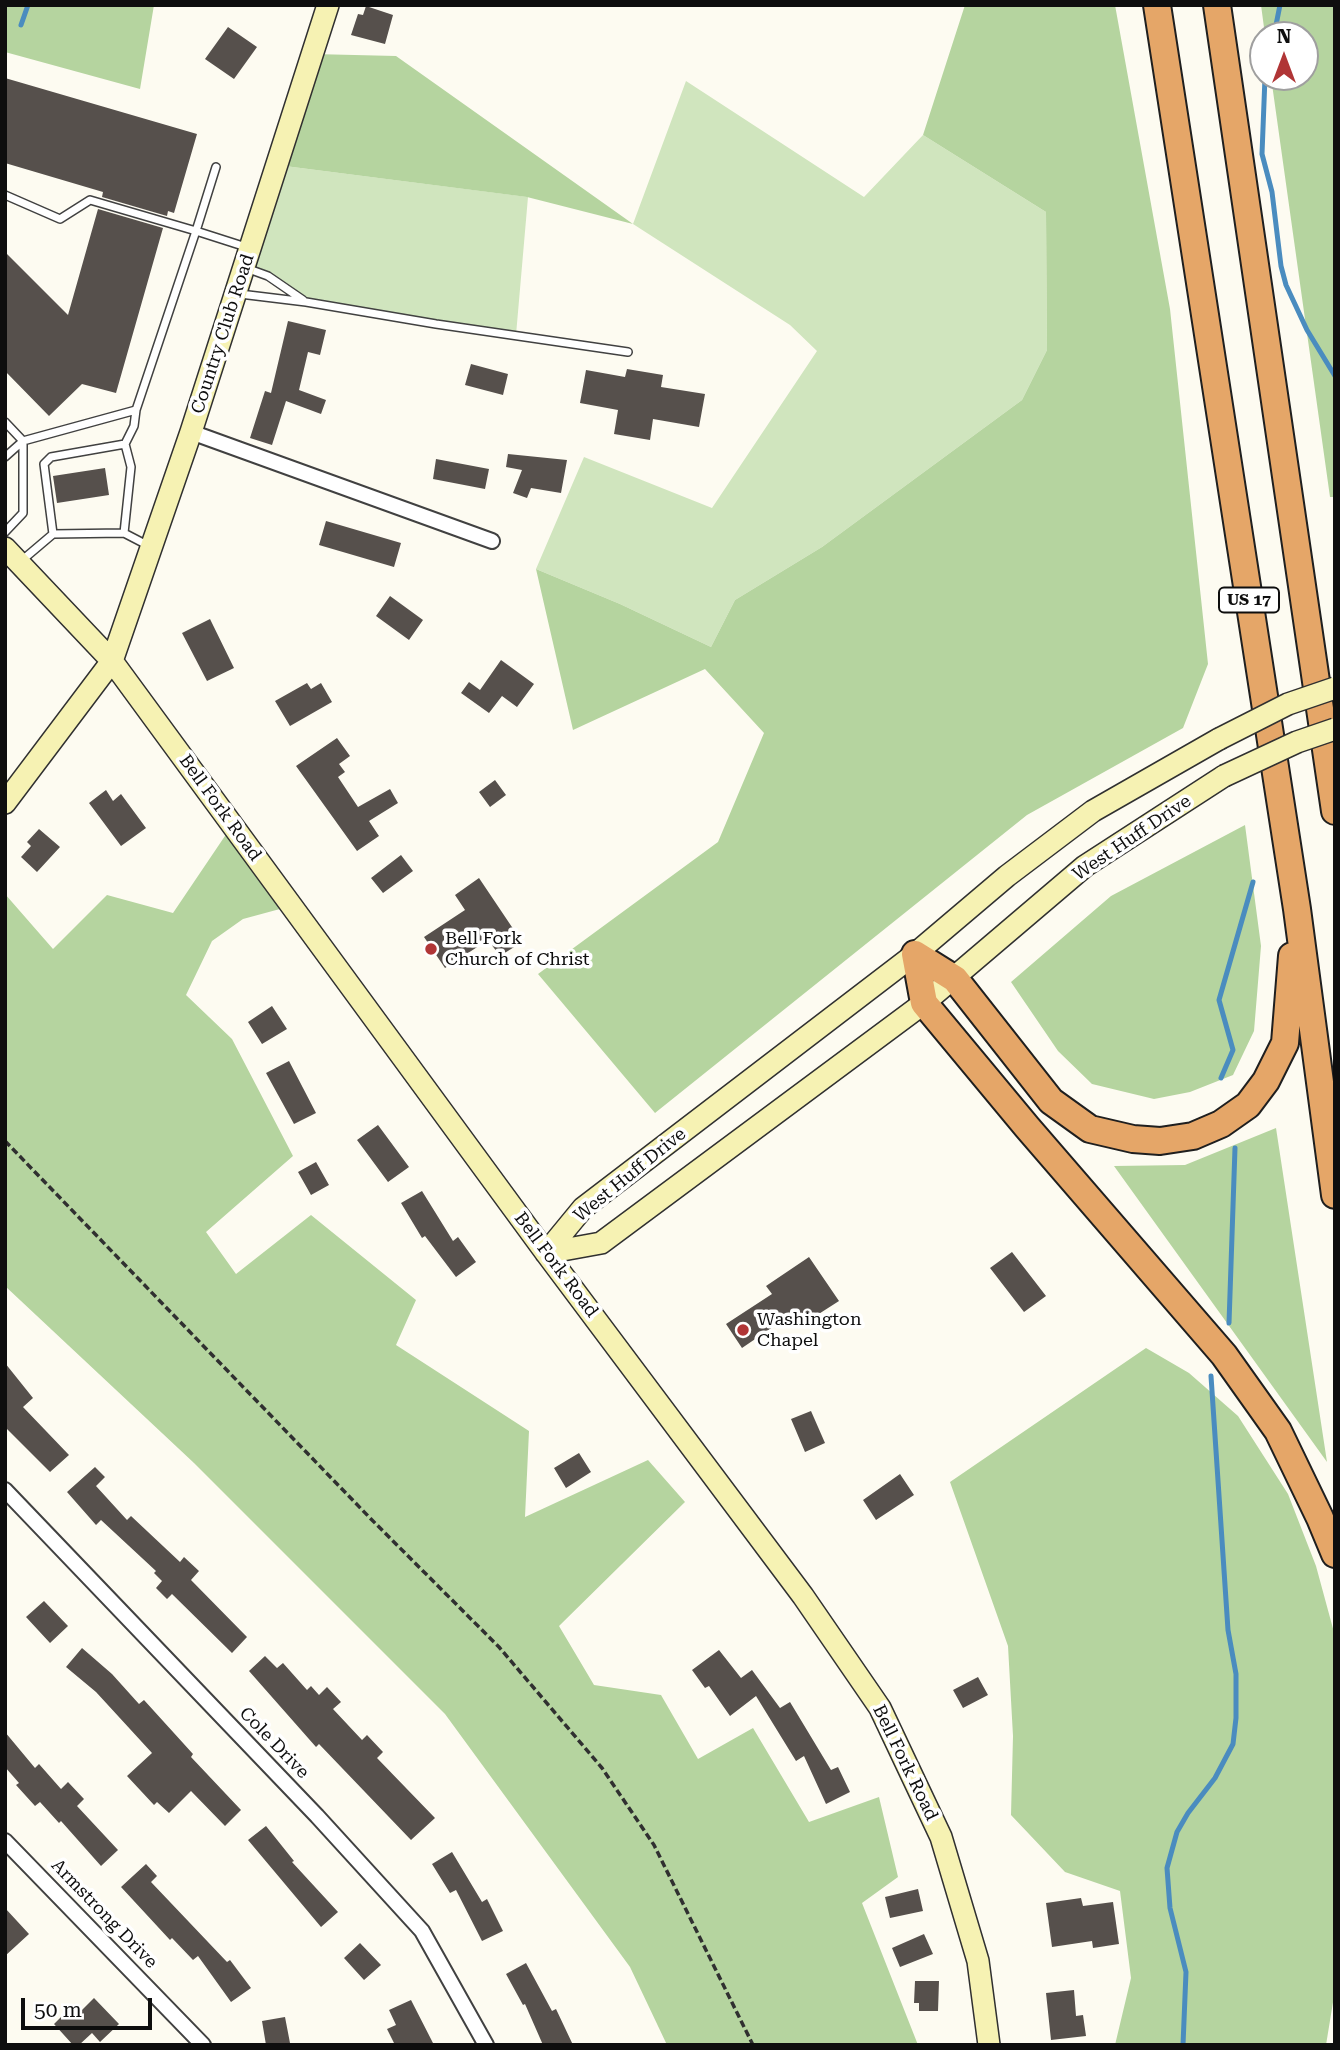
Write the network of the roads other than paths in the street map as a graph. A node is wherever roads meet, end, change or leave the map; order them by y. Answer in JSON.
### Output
{"nodes":[{"id":1,"x":328,"y":5,"type":"edge"},
{"id":2,"x":1157,"y":5,"type":"edge"},
{"id":3,"x":1217,"y":5,"type":"edge"},
{"id":4,"x":216,"y":167,"type":"dead end"},
{"id":5,"x":5,"y":195,"type":"edge"},
{"id":6,"x":196,"y":231,"type":"junction"},
{"id":7,"x":247,"y":258,"type":"junction"},
{"id":8,"x":235,"y":294,"type":"junction"},
{"id":9,"x":306,"y":302,"type":"junction"},
{"id":10,"x":628,"y":352,"type":"dead end"},
{"id":11,"x":136,"y":410,"type":"junction"},
{"id":12,"x":5,"y":422,"type":"edge"},
{"id":13,"x":191,"y":432,"type":"junction"},
{"id":14,"x":23,"y":441,"type":"junction"},
{"id":15,"x":125,"y":444,"type":"junction"},
{"id":16,"x":5,"y":457,"type":"edge"},
{"id":17,"x":5,"y":532,"type":"edge"},
{"id":18,"x":124,"y":533,"type":"junction"},
{"id":19,"x":53,"y":534,"type":"junction"},
{"id":20,"x":492,"y":541,"type":"dead end"},
{"id":21,"x":151,"y":548,"type":"junction"},
{"id":22,"x":12,"y":555,"type":"edge"},
{"id":23,"x":112,"y":661,"type":"junction"},
{"id":24,"x":1335,"y":688,"type":"edge"},
{"id":25,"x":1335,"y":729,"type":"edge"},
{"id":26,"x":5,"y":803,"type":"edge"},
{"id":27,"x":1335,"y":811,"type":"edge"},
{"id":28,"x":1297,"y":909,"type":"junction"},
{"id":29,"x":915,"y":954,"type":"junction"},
{"id":30,"x":955,"y":979,"type":"junction"},
{"id":31,"x":925,"y":1003,"type":"junction"},
{"id":32,"x":1335,"y":1195,"type":"edge"},
{"id":33,"x":546,"y":1253,"type":"junction"},
{"id":34,"x":5,"y":1490,"type":"edge"},
{"id":35,"x":1335,"y":1554,"type":"edge"},
{"id":36,"x":5,"y":1840,"type":"edge"},
{"id":37,"x":204,"y":2045,"type":"edge"},
{"id":38,"x":486,"y":2045,"type":"edge"},
{"id":39,"x":989,"y":2045,"type":"edge"}],
"edges":[{"from":1,"to":7,"type":"main road","name":"Country Club Road"},
{"from":2,"to":28,"type":"highway","number":"US 17"},
{"from":3,"to":27,"type":"highway","number":"US 17"},
{"from":4,"to":6,"type":"lane"},
{"from":5,"to":6,"type":"lane"},
{"from":6,"to":7,"type":"lane"},
{"from":6,"to":11,"type":"lane"},
{"from":7,"to":8,"type":"main road","name":"Country Club Road"},
{"from":7,"to":9,"type":"lane"},
{"from":8,"to":9,"type":"lane"},
{"from":8,"to":13,"type":"main road","name":"Country Club Road"},
{"from":9,"to":10,"type":"lane"},
{"from":11,"to":14,"type":"lane"},
{"from":11,"to":15,"type":"lane"},
{"from":12,"to":14,"type":"lane"},
{"from":13,"to":20,"type":"street"},
{"from":13,"to":21,"type":"main road","name":"Country Club Road"},
{"from":14,"to":16,"type":"lane"},
{"from":14,"to":17,"type":"lane"},
{"from":15,"to":18,"type":"lane"},
{"from":15,"to":19,"type":"lane"},
{"from":18,"to":19,"type":"lane"},
{"from":18,"to":21,"type":"lane"},
{"from":19,"to":22,"type":"lane"},
{"from":21,"to":23,"type":"main road","name":"Country Club Road"},
{"from":22,"to":23,"type":"main road","name":"Bell Fork Road"},
{"from":23,"to":26,"type":"main road","name":"Country Club Road"},
{"from":23,"to":33,"type":"main road","name":"Bell Fork Road"},
{"from":24,"to":29,"type":"main road","name":"West Huff Drive","bridge":true},
{"from":25,"to":30,"type":"main road","name":"West Huff Drive","bridge":true},
{"from":28,"to":30,"type":"highway"},
{"from":28,"to":32,"type":"highway","number":"US 17"},
{"from":29,"to":30,"type":"highway"},
{"from":29,"to":31,"type":"highway"},
{"from":29,"to":33,"type":"main road","name":"West Huff Drive"},
{"from":30,"to":31,"type":"main road","name":"West Huff Drive"},
{"from":31,"to":33,"type":"main road","name":"West Huff Drive"},
{"from":31,"to":35,"type":"highway"},
{"from":33,"to":39,"type":"main road","name":"Bell Fork Road"},
{"from":34,"to":38,"type":"street","name":"Cole Drive"},
{"from":36,"to":37,"type":"street","name":"Armstrong Drive"}]}
